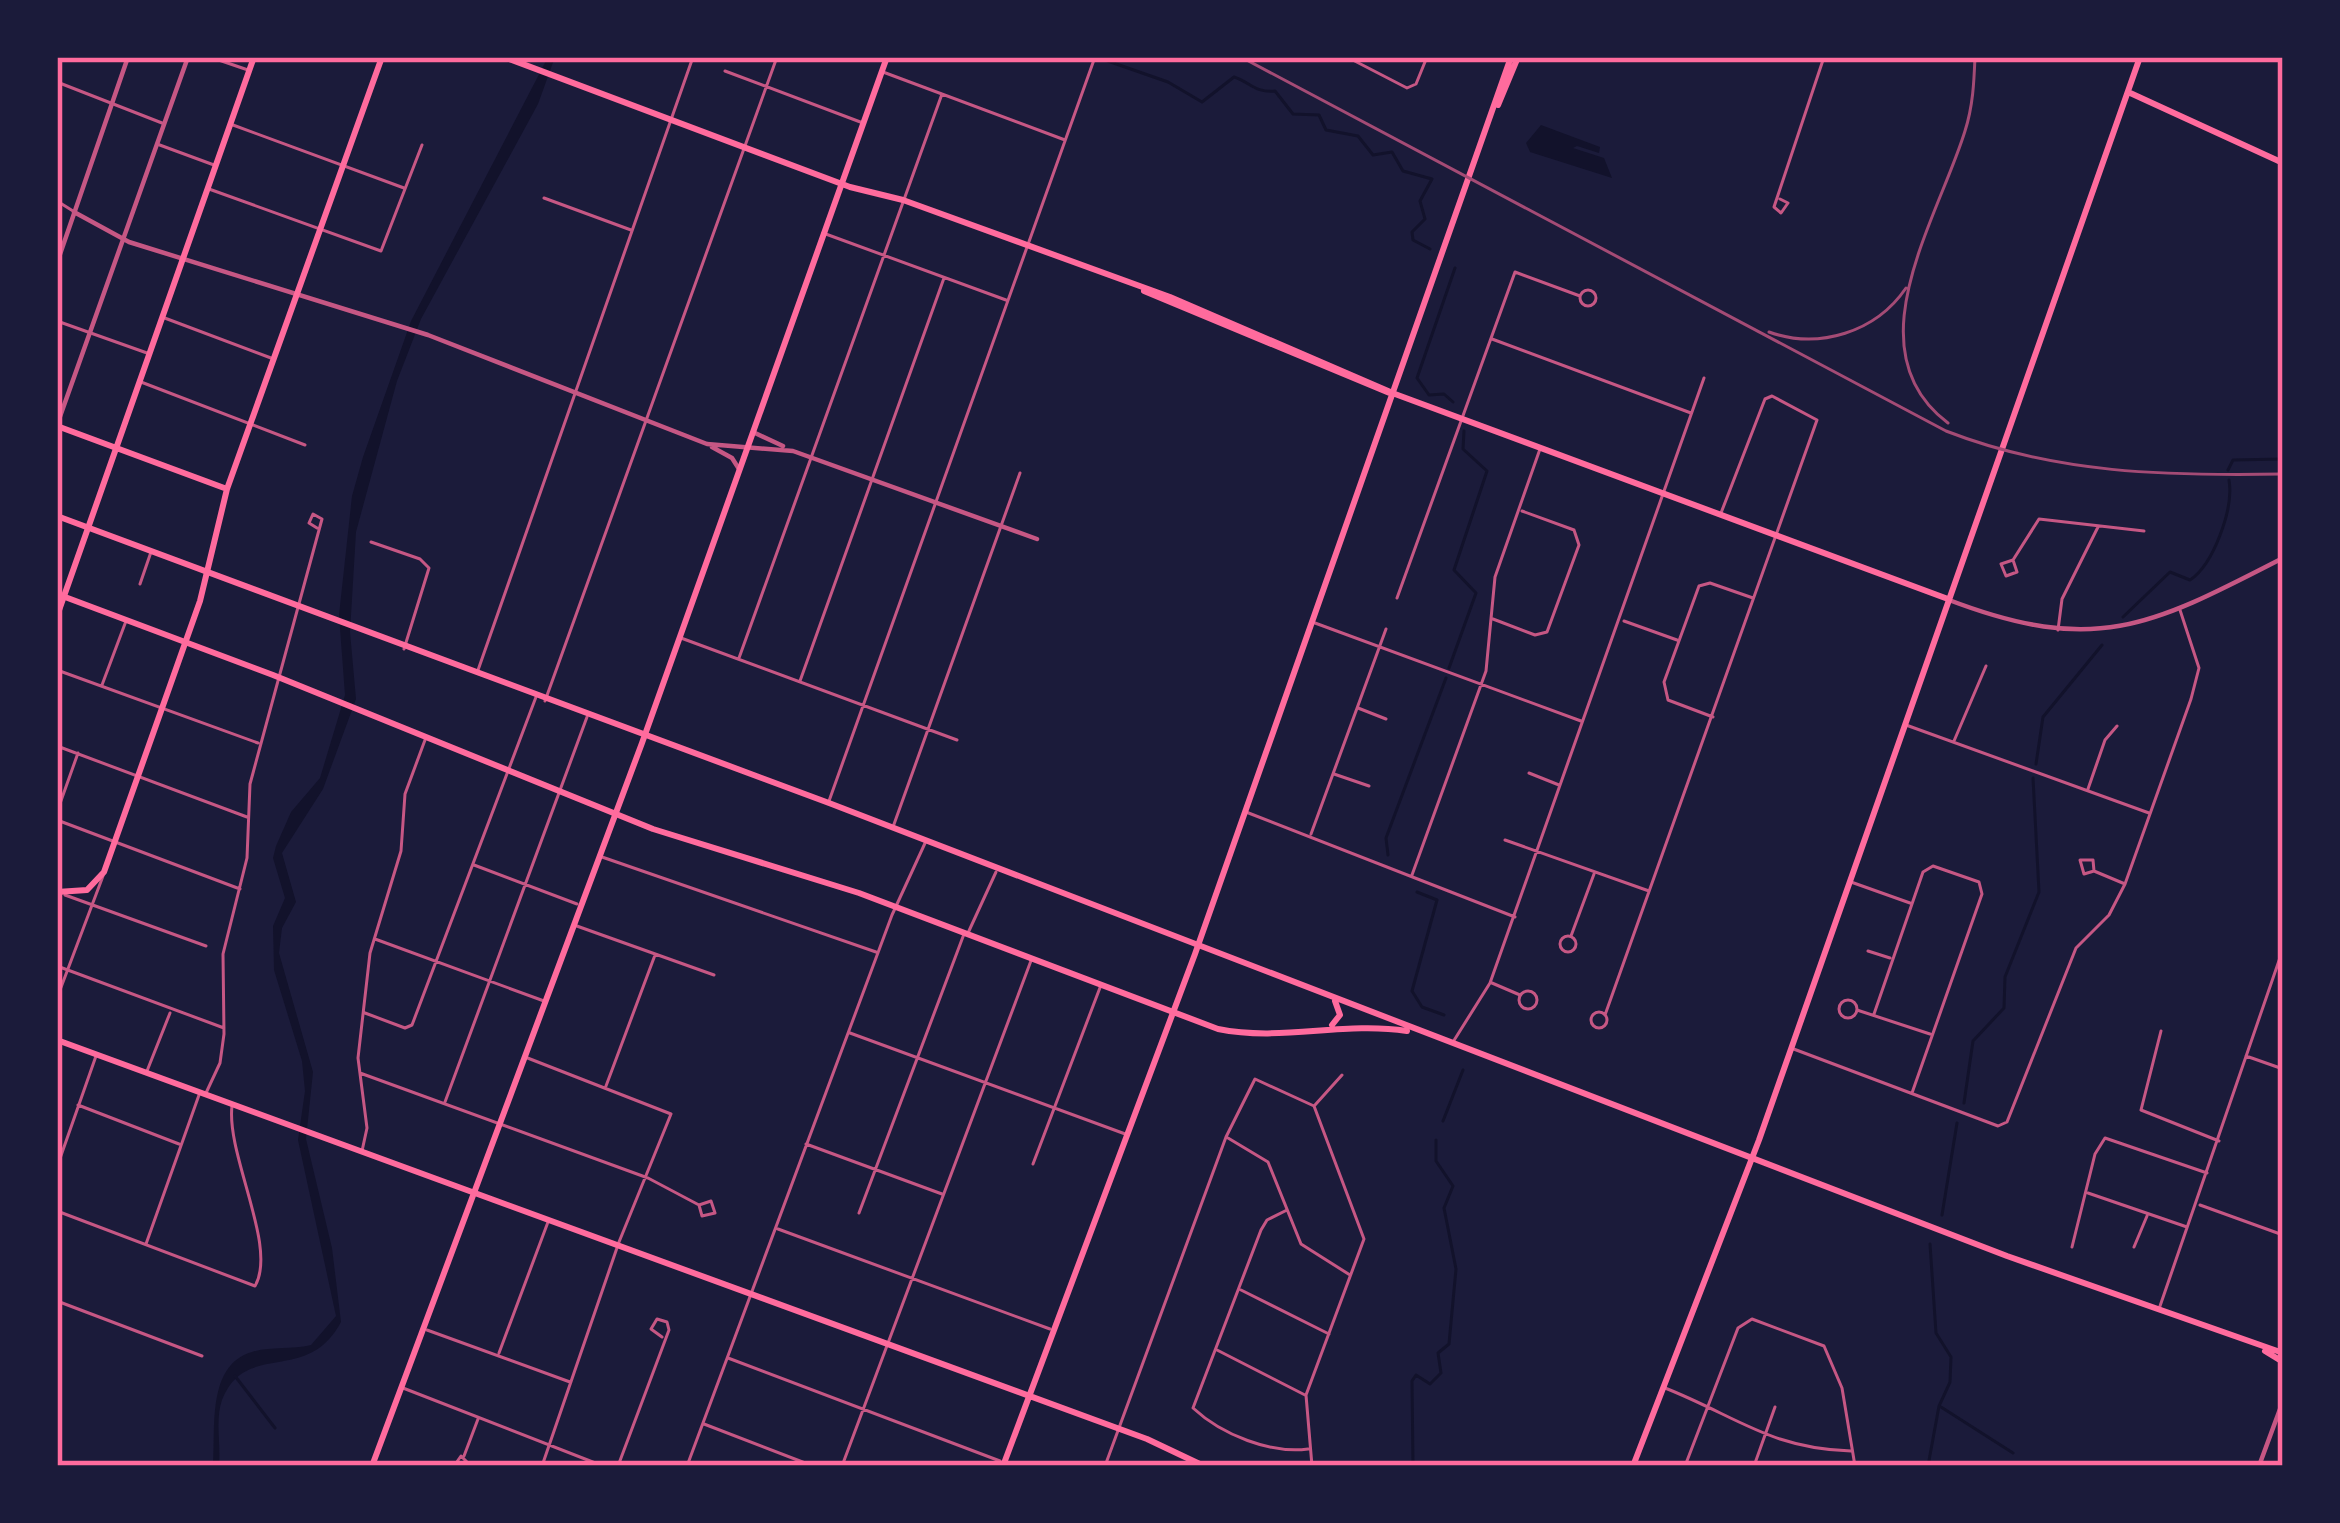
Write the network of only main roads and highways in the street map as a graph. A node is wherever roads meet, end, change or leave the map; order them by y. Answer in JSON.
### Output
{"nodes":[{"id":1,"x":254,"y":57,"type":"edge"},
{"id":2,"x":382,"y":57,"type":"edge"},
{"id":3,"x":504,"y":57,"type":"edge"},
{"id":4,"x":886,"y":57,"type":"edge"},
{"id":5,"x":1514,"y":57,"type":"edge"},
{"id":6,"x":2140,"y":57,"type":"edge"},
{"id":7,"x":2128,"y":92,"type":"junction"},
{"id":8,"x":2283,"y":163,"type":"edge"},
{"id":9,"x":841,"y":184,"type":"junction"},
{"id":10,"x":1395,"y":394,"type":"junction"},
{"id":11,"x":57,"y":426,"type":"edge"},
{"id":12,"x":116,"y":448,"type":"junction"},
{"id":13,"x":227,"y":489,"type":"junction"},
{"id":14,"x":57,"y":516,"type":"edge"},
{"id":15,"x":89,"y":528,"type":"junction"},
{"id":16,"x":208,"y":572,"type":"junction"},
{"id":17,"x":61,"y":596,"type":"edge"},
{"id":18,"x":1948,"y":599,"type":"junction"},
{"id":19,"x":57,"y":616,"type":"edge"},
{"id":20,"x":185,"y":641,"type":"junction"},
{"id":21,"x":644,"y":737,"type":"junction"},
{"id":22,"x":615,"y":814,"type":"junction"},
{"id":23,"x":61,"y":894,"type":"edge"},
{"id":24,"x":1198,"y":947,"type":"junction"},
{"id":25,"x":1333,"y":998,"type":"junction"},
{"id":26,"x":1173,"y":1012,"type":"junction"},
{"id":27,"x":1323,"y":1030,"type":"junction"},
{"id":28,"x":1422,"y":1033,"type":"junction"},
{"id":29,"x":57,"y":1040,"type":"edge"},
{"id":30,"x":1751,"y":1159,"type":"junction"},
{"id":31,"x":473,"y":1191,"type":"junction"},
{"id":32,"x":2283,"y":1358,"type":"edge"},
{"id":33,"x":1031,"y":1395,"type":"junction"},
{"id":34,"x":1184,"y":1461,"type":"edge"},
{"id":35,"x":1004,"y":1465,"type":"edge"},
{"id":36,"x":372,"y":1466,"type":"edge"},
{"id":37,"x":1204,"y":1466,"type":"edge"},
{"id":38,"x":1633,"y":1466,"type":"edge"}],
"edges":[{"from":1,"to":12,"type":"main road"},
{"from":2,"to":13,"type":"main road"},
{"from":3,"to":9,"type":"main road"},
{"from":4,"to":9,"type":"main road"},
{"from":5,"to":10,"type":"main road"},
{"from":6,"to":7,"type":"main road"},
{"from":7,"to":8,"type":"main road"},
{"from":7,"to":18,"type":"main road"},
{"from":9,"to":10,"type":"main road"},
{"from":9,"to":21,"type":"main road"},
{"from":10,"to":18,"type":"main road"},
{"from":10,"to":24,"type":"main road"},
{"from":11,"to":12,"type":"main road"},
{"from":12,"to":13,"type":"main road"},
{"from":12,"to":15,"type":"main road"},
{"from":13,"to":16,"type":"main road"},
{"from":14,"to":15,"type":"main road"},
{"from":15,"to":16,"type":"main road"},
{"from":15,"to":17,"type":"main road"},
{"from":16,"to":20,"type":"main road"},
{"from":16,"to":21,"type":"main road"},
{"from":17,"to":19,"type":"main road"},
{"from":17,"to":20,"type":"main road"},
{"from":18,"to":30,"type":"main road"},
{"from":20,"to":22,"type":"main road"},
{"from":20,"to":23,"type":"main road"},
{"from":21,"to":22,"type":"main road"},
{"from":21,"to":24,"type":"main road"},
{"from":22,"to":26,"type":"main road"},
{"from":22,"to":31,"type":"main road"},
{"from":24,"to":25,"type":"main road"},
{"from":24,"to":26,"type":"main road"},
{"from":25,"to":27,"type":"main road"},
{"from":25,"to":28,"type":"main road"},
{"from":26,"to":27,"type":"main road"},
{"from":26,"to":33,"type":"main road"},
{"from":27,"to":28,"type":"main road"},
{"from":28,"to":30,"type":"main road"},
{"from":29,"to":31,"type":"main road"},
{"from":30,"to":32,"type":"main road"},
{"from":30,"to":38,"type":"main road"},
{"from":31,"to":33,"type":"main road"},
{"from":31,"to":36,"type":"main road"},
{"from":33,"to":34,"type":"main road"},
{"from":33,"to":35,"type":"main road"},
{"from":34,"to":37,"type":"main road"}]}
